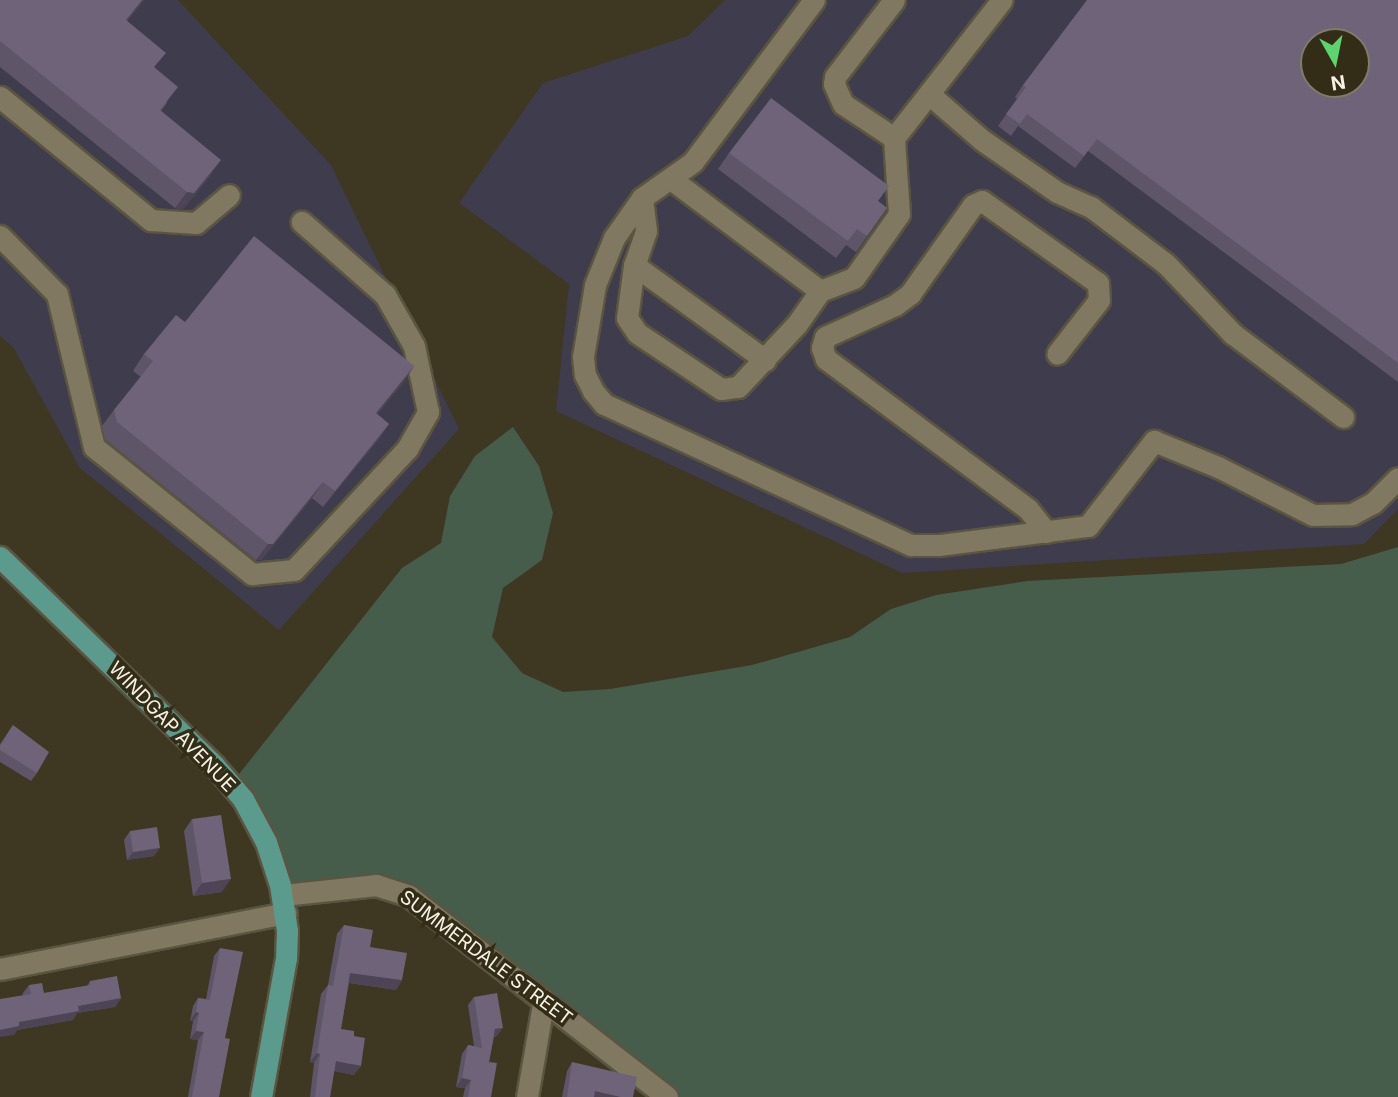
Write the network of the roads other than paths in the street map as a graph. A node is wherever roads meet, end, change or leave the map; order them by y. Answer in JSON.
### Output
{"nodes":[{"id":1,"x":814,"y":0,"type":"edge"},
{"id":2,"x":894,"y":0,"type":"edge"},
{"id":3,"x":1002,"y":0,"type":"edge"},
{"id":4,"x":929,"y":94,"type":"junction"},
{"id":5,"x":0,"y":97,"type":"edge"},
{"id":6,"x":894,"y":138,"type":"junction"},
{"id":7,"x":671,"y":179,"type":"junction"},
{"id":8,"x":229,"y":195,"type":"dead end"},
{"id":9,"x":642,"y":198,"type":"junction"},
{"id":10,"x":302,"y":222,"type":"dead end"},
{"id":11,"x":0,"y":236,"type":"edge"},
{"id":12,"x":634,"y":265,"type":"junction"},
{"id":13,"x":820,"y":291,"type":"junction"},
{"id":14,"x":1057,"y":354,"type":"dead end"},
{"id":15,"x":765,"y":360,"type":"junction"},
{"id":16,"x":1343,"y":417,"type":"dead end"},
{"id":17,"x":1398,"y":478,"type":"edge"},
{"id":18,"x":1046,"y":532,"type":"junction"},
{"id":19,"x":0,"y":557,"type":"edge"},
{"id":20,"x":284,"y":904,"type":"junction"},
{"id":21,"x":4,"y":965,"type":"edge"},
{"id":22,"x":544,"y":999,"type":"junction"},
{"id":23,"x":261,"y":1097,"type":"edge"},
{"id":24,"x":527,"y":1097,"type":"edge"},
{"id":25,"x":667,"y":1097,"type":"edge"}],
"edges":[{"from":1,"to":7,"type":"street"},
{"from":2,"to":6,"type":"street"},
{"from":3,"to":4,"type":"street"},
{"from":4,"to":6,"type":"street"},
{"from":4,"to":16,"type":"street"},
{"from":5,"to":8,"type":"street"},
{"from":6,"to":13,"type":"street"},
{"from":7,"to":9,"type":"street"},
{"from":7,"to":13,"type":"street"},
{"from":9,"to":12,"type":"street"},
{"from":9,"to":18,"type":"street"},
{"from":10,"to":11,"type":"street"},
{"from":12,"to":15,"type":"street"},
{"from":12,"to":15,"type":"street"},
{"from":13,"to":15,"type":"street"},
{"from":14,"to":18,"type":"street"},
{"from":17,"to":18,"type":"street"},
{"from":19,"to":20,"type":"main road","name":"WINDGAP AVENUE"},
{"from":20,"to":21,"type":"street","name":"SUMMERDALE STREET"},
{"from":20,"to":22,"type":"street","name":"SUMMERDALE STREET"},
{"from":20,"to":23,"type":"main road","name":"WINDGAP AVENUE"},
{"from":22,"to":24,"type":"street"},
{"from":22,"to":25,"type":"street","name":"SUMMERDALE STREET"}]}
